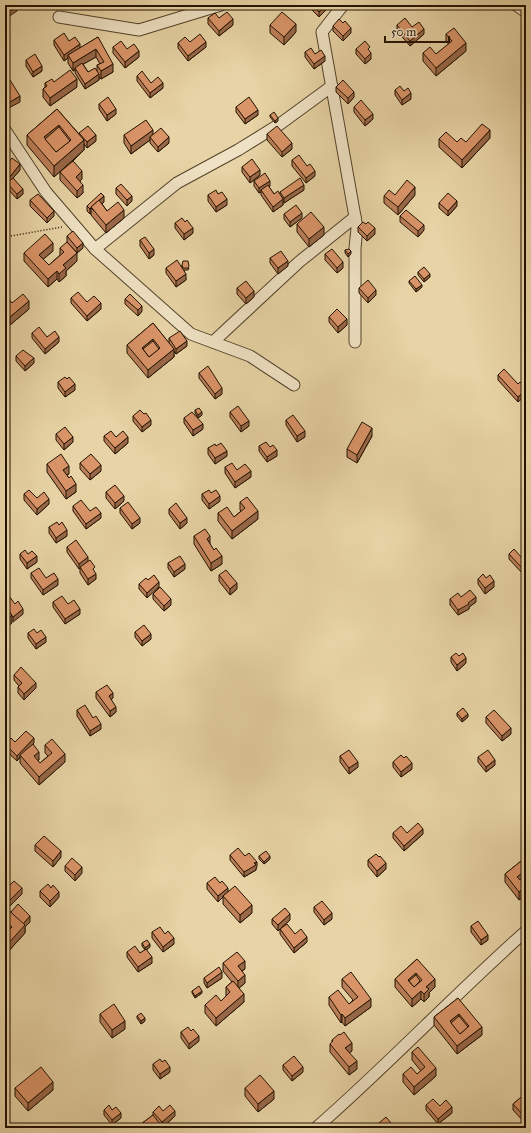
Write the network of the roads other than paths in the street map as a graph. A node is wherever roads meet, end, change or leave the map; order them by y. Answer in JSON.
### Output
{"nodes":[{"id":1,"x":221,"y":5,"type":"edge"},
{"id":2,"x":343,"y":5,"type":"edge"},
{"id":3,"x":516,"y":5,"type":"edge"},
{"id":4,"x":526,"y":12,"type":"edge"},
{"id":5,"x":59,"y":17,"type":"dead end"},
{"id":6,"x":332,"y":86,"type":"junction"},
{"id":7,"x":5,"y":130,"type":"edge"},
{"id":8,"x":355,"y":217,"type":"junction"},
{"id":9,"x":95,"y":249,"type":"junction"},
{"id":10,"x":213,"y":342,"type":"junction"},
{"id":11,"x":355,"y":342,"type":"dead end"},
{"id":12,"x":294,"y":385,"type":"dead end"},
{"id":13,"x":526,"y":931,"type":"edge"},
{"id":14,"x":316,"y":1128,"type":"edge"}],
"edges":[{"from":1,"to":5,"type":"street"},
{"from":2,"to":6,"type":"street"},
{"from":3,"to":4,"type":"street"},
{"from":6,"to":8,"type":"street"},
{"from":6,"to":9,"type":"street"},
{"from":7,"to":9,"type":"street"},
{"from":8,"to":10,"type":"street"},
{"from":8,"to":11,"type":"street"},
{"from":9,"to":10,"type":"street"},
{"from":10,"to":12,"type":"street"},
{"from":13,"to":14,"type":"street"}]}
